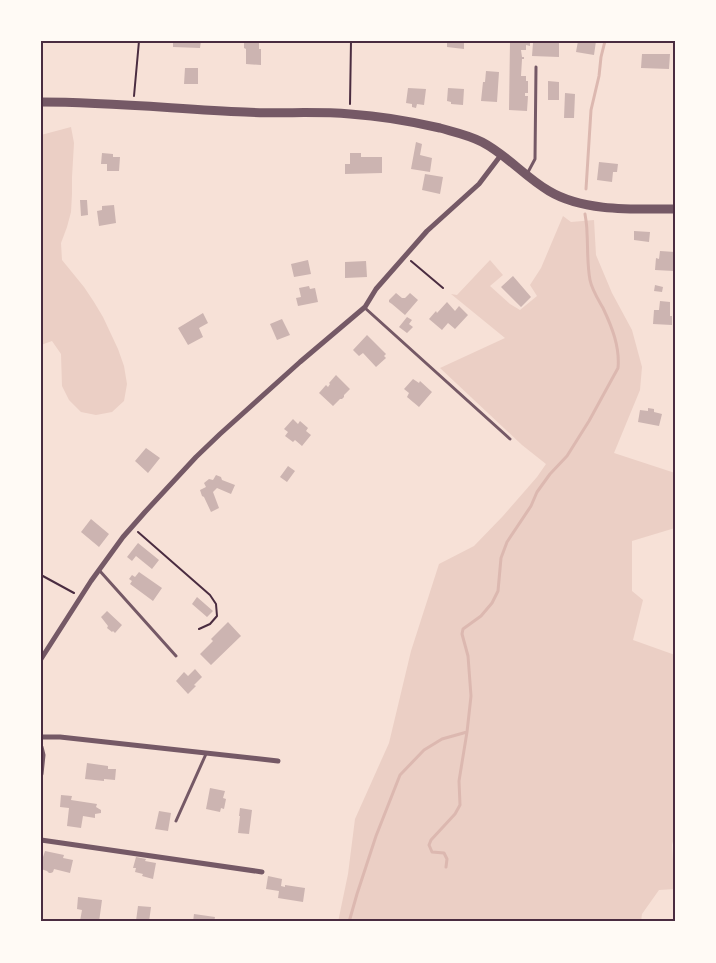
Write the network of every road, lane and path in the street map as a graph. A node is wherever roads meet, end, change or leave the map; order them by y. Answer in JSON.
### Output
{"nodes":[{"id":1,"x":138,"y":41,"type":"edge"},
{"id":2,"x":352,"y":41,"type":"edge"},
{"id":3,"x":536,"y":67,"type":"dead end"},
{"id":4,"x":41,"y":102,"type":"edge"},
{"id":5,"x":133,"y":106,"type":"junction"},
{"id":6,"x":350,"y":114,"type":"junction"},
{"id":7,"x":501,"y":156,"type":"junction"},
{"id":8,"x":526,"y":175,"type":"junction"},
{"id":9,"x":675,"y":209,"type":"edge"},
{"id":10,"x":406,"y":256,"type":"junction"},
{"id":11,"x":443,"y":288,"type":"dead end"},
{"id":12,"x":365,"y":307,"type":"junction"},
{"id":13,"x":510,"y":439,"type":"dead end"},
{"id":14,"x":132,"y":527,"type":"junction"},
{"id":15,"x":99,"y":570,"type":"junction"},
{"id":16,"x":41,"y":575,"type":"edge"},
{"id":17,"x":81,"y":597,"type":"junction"},
{"id":18,"x":199,"y":629,"type":"dead end"},
{"id":19,"x":176,"y":656,"type":"dead end"},
{"id":20,"x":41,"y":659,"type":"edge"},
{"id":21,"x":41,"y":737,"type":"edge"},
{"id":22,"x":41,"y":747,"type":"edge"},
{"id":23,"x":207,"y":753,"type":"junction"},
{"id":24,"x":278,"y":761,"type":"dead end"},
{"id":25,"x":41,"y":774,"type":"edge"},
{"id":26,"x":176,"y":821,"type":"dead end"},
{"id":27,"x":41,"y":840,"type":"edge"},
{"id":28,"x":262,"y":872,"type":"dead end"}],
"edges":[{"from":1,"to":5,"type":"path"},
{"from":2,"to":6,"type":"path"},
{"from":3,"to":8,"type":"lane"},
{"from":4,"to":5,"type":"street"},
{"from":5,"to":6,"type":"street"},
{"from":6,"to":7,"type":"street"},
{"from":7,"to":8,"type":"street"},
{"from":7,"to":10,"type":"street"},
{"from":8,"to":9,"type":"street"},
{"from":10,"to":11,"type":"path"},
{"from":10,"to":12,"type":"street"},
{"from":12,"to":13,"type":"lane"},
{"from":12,"to":14,"type":"street"},
{"from":14,"to":15,"type":"street"},
{"from":14,"to":18,"type":"path"},
{"from":15,"to":17,"type":"street"},
{"from":15,"to":19,"type":"lane"},
{"from":16,"to":17,"type":"path"},
{"from":17,"to":20,"type":"street"},
{"from":21,"to":23,"type":"street"},
{"from":22,"to":25,"type":"street"},
{"from":23,"to":24,"type":"street"},
{"from":23,"to":26,"type":"lane"},
{"from":27,"to":28,"type":"street"}]}
